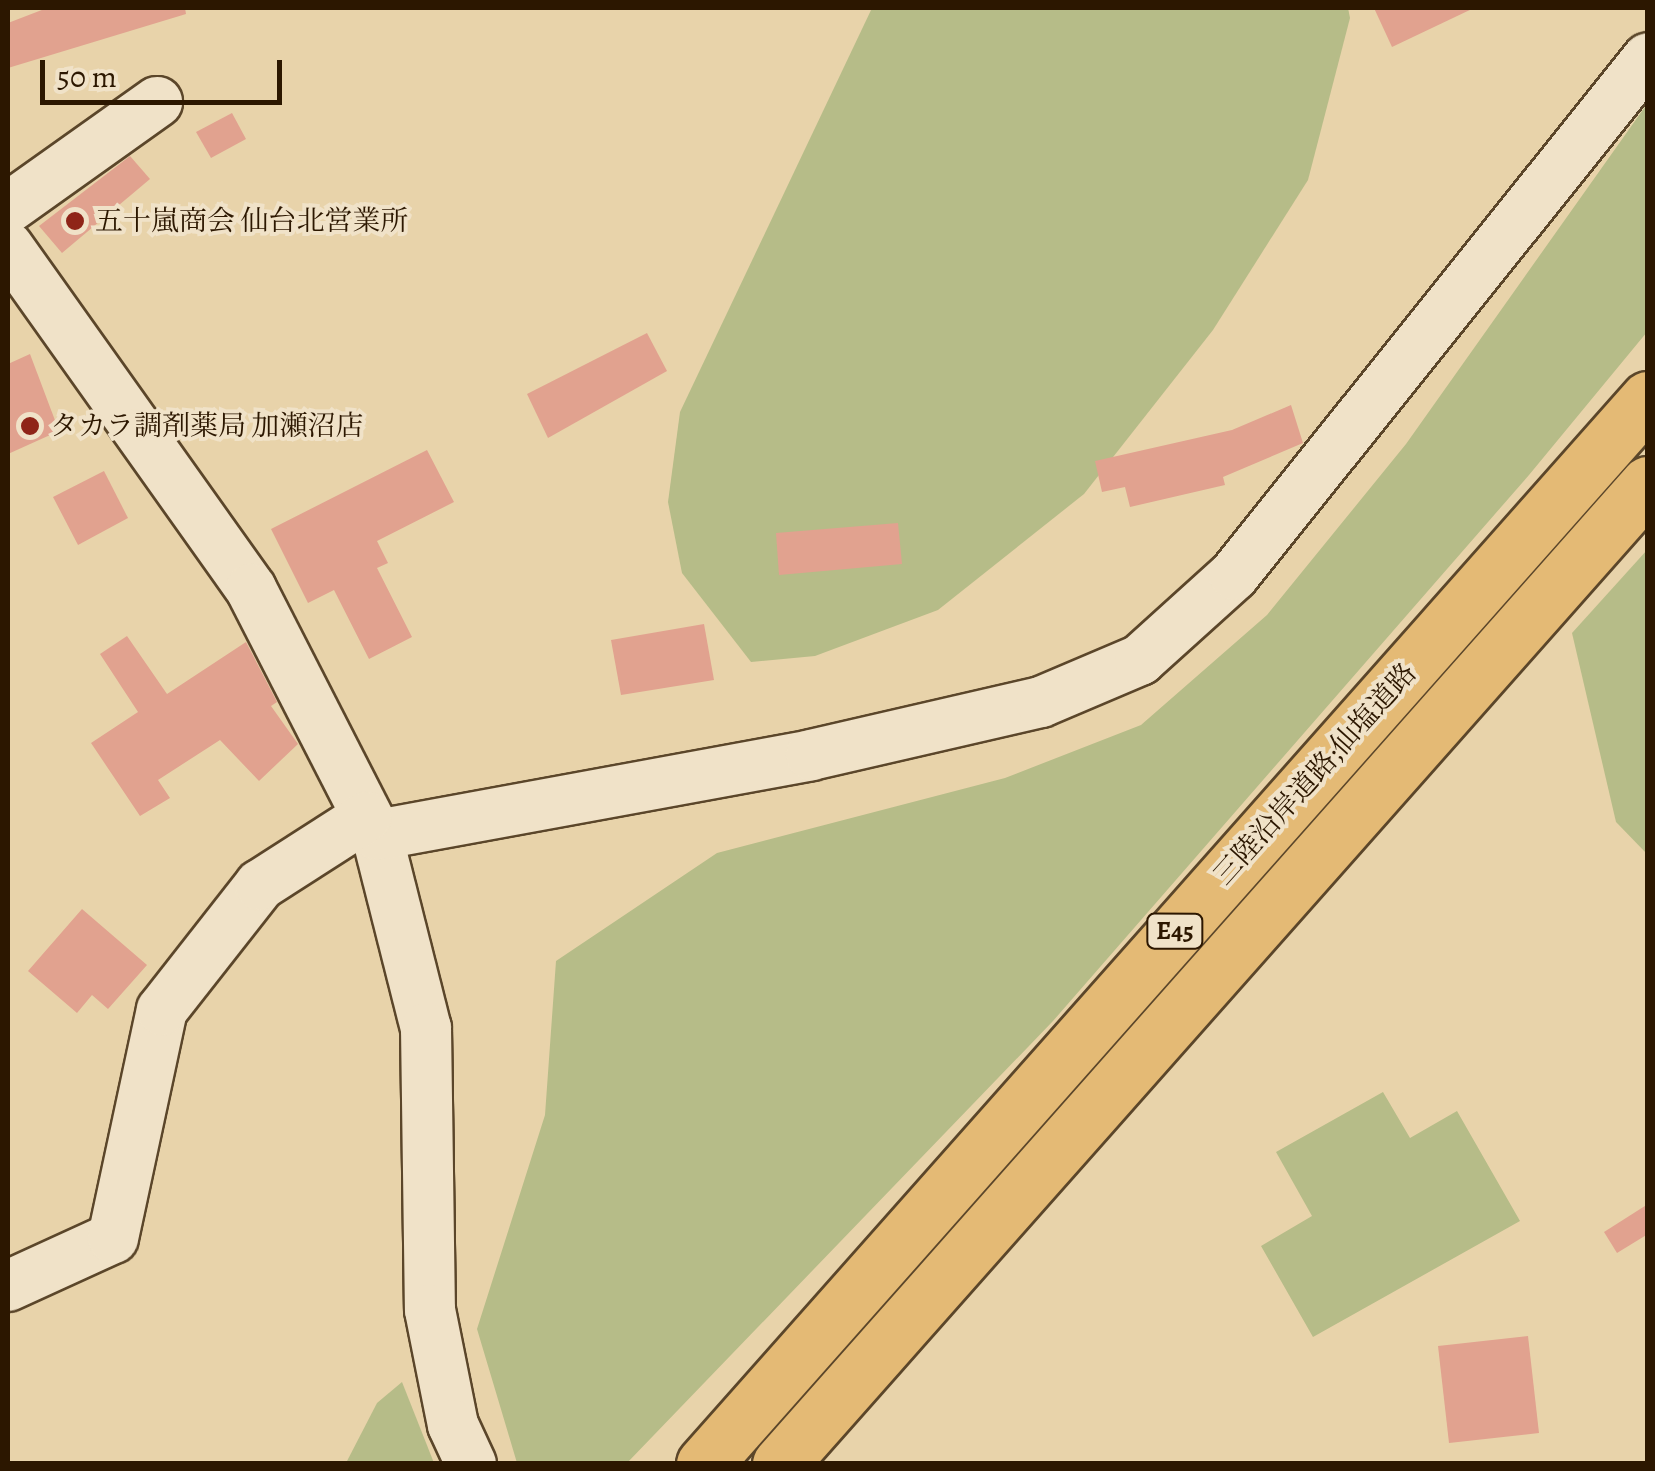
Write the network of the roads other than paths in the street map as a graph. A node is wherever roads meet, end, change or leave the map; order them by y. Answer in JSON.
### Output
{"nodes":[{"id":1,"x":1648,"y":58,"type":"edge"},
{"id":2,"x":157,"y":102,"type":"dead end"},
{"id":3,"x":8,"y":208,"type":"edge"},
{"id":4,"x":8,"y":246,"type":"edge"},
{"id":5,"x":1648,"y":399,"type":"edge"},
{"id":6,"x":1648,"y":484,"type":"edge"},
{"id":7,"x":372,"y":826,"type":"junction"},
{"id":8,"x":8,"y":1286,"type":"edge"},
{"id":9,"x":471,"y":1464,"type":"edge"},
{"id":10,"x":704,"y":1464,"type":"edge"},
{"id":11,"x":780,"y":1464,"type":"edge"}],
"edges":[{"from":1,"to":7,"type":"street"},
{"from":2,"to":3,"type":"street"},
{"from":4,"to":7,"type":"street"},
{"from":5,"to":10,"type":"highway","name":"三陸沿岸道路;仙塩道路","number":"E45"},
{"from":6,"to":11,"type":"highway","name":"三陸沿岸道路;仙塩道路","number":"E45"},
{"from":7,"to":8,"type":"street"},
{"from":7,"to":9,"type":"street"}]}
